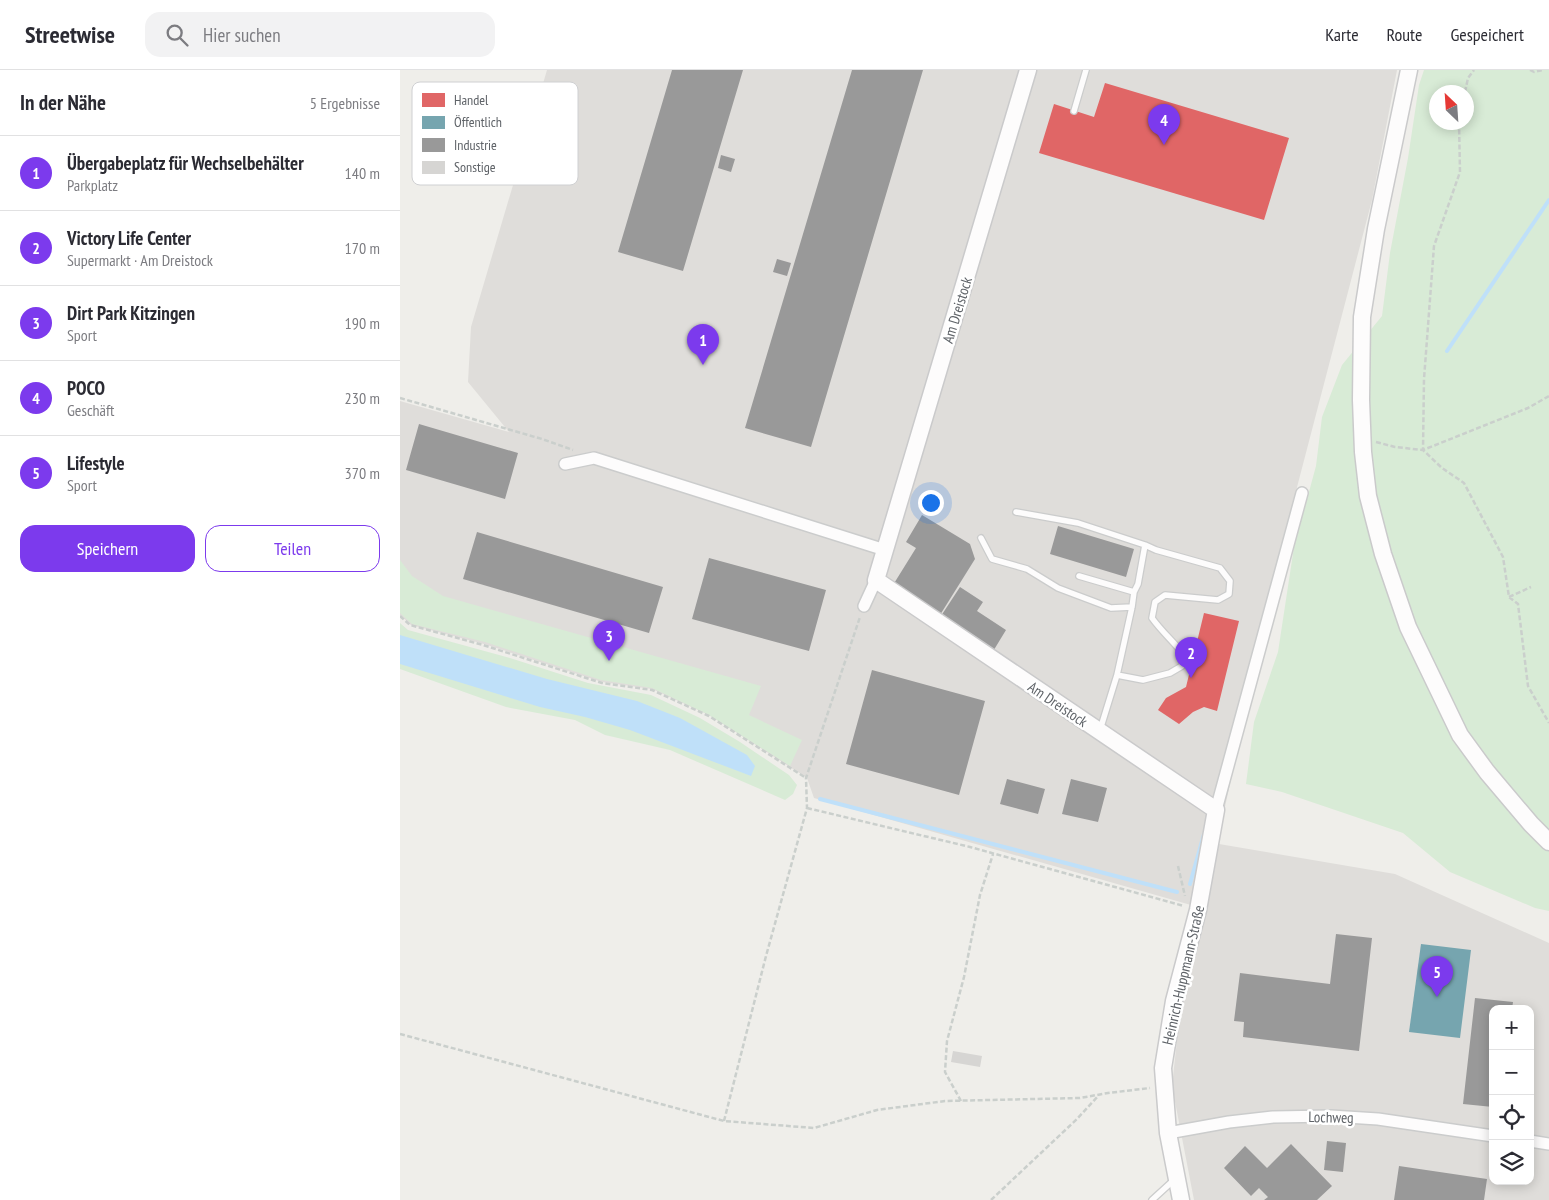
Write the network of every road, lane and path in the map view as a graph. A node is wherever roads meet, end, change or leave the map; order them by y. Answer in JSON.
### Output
{"nodes":[{"id":1,"x":1028,"y":70,"type":"edge"},
{"id":2,"x":1086,"y":70,"type":"edge"},
{"id":3,"x":1409,"y":70,"type":"edge"},
{"id":4,"x":1474,"y":70,"type":"edge"},
{"id":5,"x":1530,"y":70,"type":"edge"},
{"id":6,"x":1543,"y":70,"type":"edge"},
{"id":7,"x":1466,"y":85,"type":"edge"},
{"id":8,"x":1074,"y":110,"type":"dead end"},
{"id":9,"x":1459,"y":130,"type":"edge"},
{"id":10,"x":1549,"y":396,"type":"edge"},
{"id":11,"x":400,"y":398,"type":"edge"},
{"id":12,"x":1362,"y":439,"type":"junction"},
{"id":13,"x":1423,"y":450,"type":"junction"},
{"id":14,"x":594,"y":458,"type":"junction"},
{"id":15,"x":565,"y":464,"type":"dead end"},
{"id":16,"x":1302,"y":493,"type":"dead end"},
{"id":17,"x":1016,"y":512,"type":"dead end"},
{"id":18,"x":981,"y":538,"type":"dead end"},
{"id":19,"x":1145,"y":545,"type":"junction"},
{"id":20,"x":885,"y":550,"type":"junction"},
{"id":21,"x":1079,"y":576,"type":"dead end"},
{"id":22,"x":876,"y":580,"type":"junction"},
{"id":23,"x":1531,"y":587,"type":"dead end"},
{"id":24,"x":1134,"y":592,"type":"junction"},
{"id":25,"x":1509,"y":597,"type":"junction"},
{"id":26,"x":864,"y":606,"type":"joint"},
{"id":27,"x":1132,"y":607,"type":"junction"},
{"id":28,"x":400,"y":616,"type":"edge"},
{"id":29,"x":1118,"y":675,"type":"junction"},
{"id":30,"x":1549,"y":723,"type":"edge"},
{"id":31,"x":1099,"y":732,"type":"junction"},
{"id":32,"x":806,"y":778,"type":"junction"},
{"id":33,"x":807,"y":808,"type":"junction"},
{"id":34,"x":1216,"y":810,"type":"junction"},
{"id":35,"x":1549,"y":842,"type":"edge"},
{"id":36,"x":993,"y":854,"type":"junction"},
{"id":37,"x":1178,"y":866,"type":"dead end"},
{"id":38,"x":400,"y":1034,"type":"edge"},
{"id":39,"x":1163,"y":1086,"type":"junction"},
{"id":40,"x":1100,"y":1094,"type":"junction"},
{"id":41,"x":961,"y":1101,"type":"junction"},
{"id":42,"x":724,"y":1121,"type":"junction"},
{"id":43,"x":1168,"y":1133,"type":"junction"},
{"id":44,"x":1489,"y":1135,"type":"edge"},
{"id":45,"x":1534,"y":1142,"type":"edge"},
{"id":46,"x":1549,"y":1144,"type":"edge"},
{"id":47,"x":1177,"y":1178,"type":"junction"},
{"id":48,"x":991,"y":1200,"type":"edge"},
{"id":49,"x":1152,"y":1200,"type":"edge"},
{"id":50,"x":1181,"y":1200,"type":"edge"}],
"edges":[{"from":1,"to":20,"type":"street","name":"Am Dreistock"},
{"from":2,"to":8,"type":"lane"},
{"from":3,"to":12,"type":"street"},
{"from":4,"to":7,"type":"path"},
{"from":5,"to":6,"type":"path"},
{"from":9,"to":13,"type":"path"},
{"from":10,"to":13,"type":"path"},
{"from":11,"to":14,"type":"path"},
{"from":12,"to":13,"type":"path"},
{"from":12,"to":35,"type":"street"},
{"from":13,"to":25,"type":"path"},
{"from":14,"to":15,"type":"street"},
{"from":14,"to":20,"type":"street"},
{"from":16,"to":34,"type":"street"},
{"from":17,"to":19,"type":"lane"},
{"from":18,"to":27,"type":"lane"},
{"from":19,"to":24,"type":"lane"},
{"from":19,"to":29,"type":"lane"},
{"from":20,"to":22,"type":"street","name":"Am Dreistock"},
{"from":21,"to":24,"type":"lane"},
{"from":22,"to":26,"type":"street"},
{"from":22,"to":31,"type":"street","name":"Am Dreistock"},
{"from":23,"to":25,"type":"path"},
{"from":24,"to":27,"type":"lane"},
{"from":25,"to":30,"type":"path"},
{"from":26,"to":32,"type":"path"},
{"from":27,"to":29,"type":"lane"},
{"from":28,"to":32,"type":"path"},
{"from":29,"to":31,"type":"lane"},
{"from":31,"to":34,"type":"street","name":"Am Dreistock"},
{"from":32,"to":33,"type":"path"},
{"from":33,"to":36,"type":"path"},
{"from":33,"to":42,"type":"path"},
{"from":34,"to":39,"type":"street","name":"Heinrich-Huppmann-Straße"},
{"from":36,"to":37,"type":"path"},
{"from":36,"to":41,"type":"path"},
{"from":38,"to":42,"type":"path"},
{"from":39,"to":40,"type":"path"},
{"from":39,"to":43,"type":"street","name":"Heinrich-Huppmann-Straße"},
{"from":40,"to":41,"type":"path"},
{"from":40,"to":48,"type":"path"},
{"from":41,"to":42,"type":"path"},
{"from":43,"to":44,"type":"street","name":"Lochweg"},
{"from":43,"to":47,"type":"street","name":"Heinrich-Huppmann-Straße"},
{"from":45,"to":46,"type":"street"},
{"from":47,"to":49,"type":"lane"},
{"from":47,"to":50,"type":"street","name":"Heinrich-Huppmann-Straße"}]}
